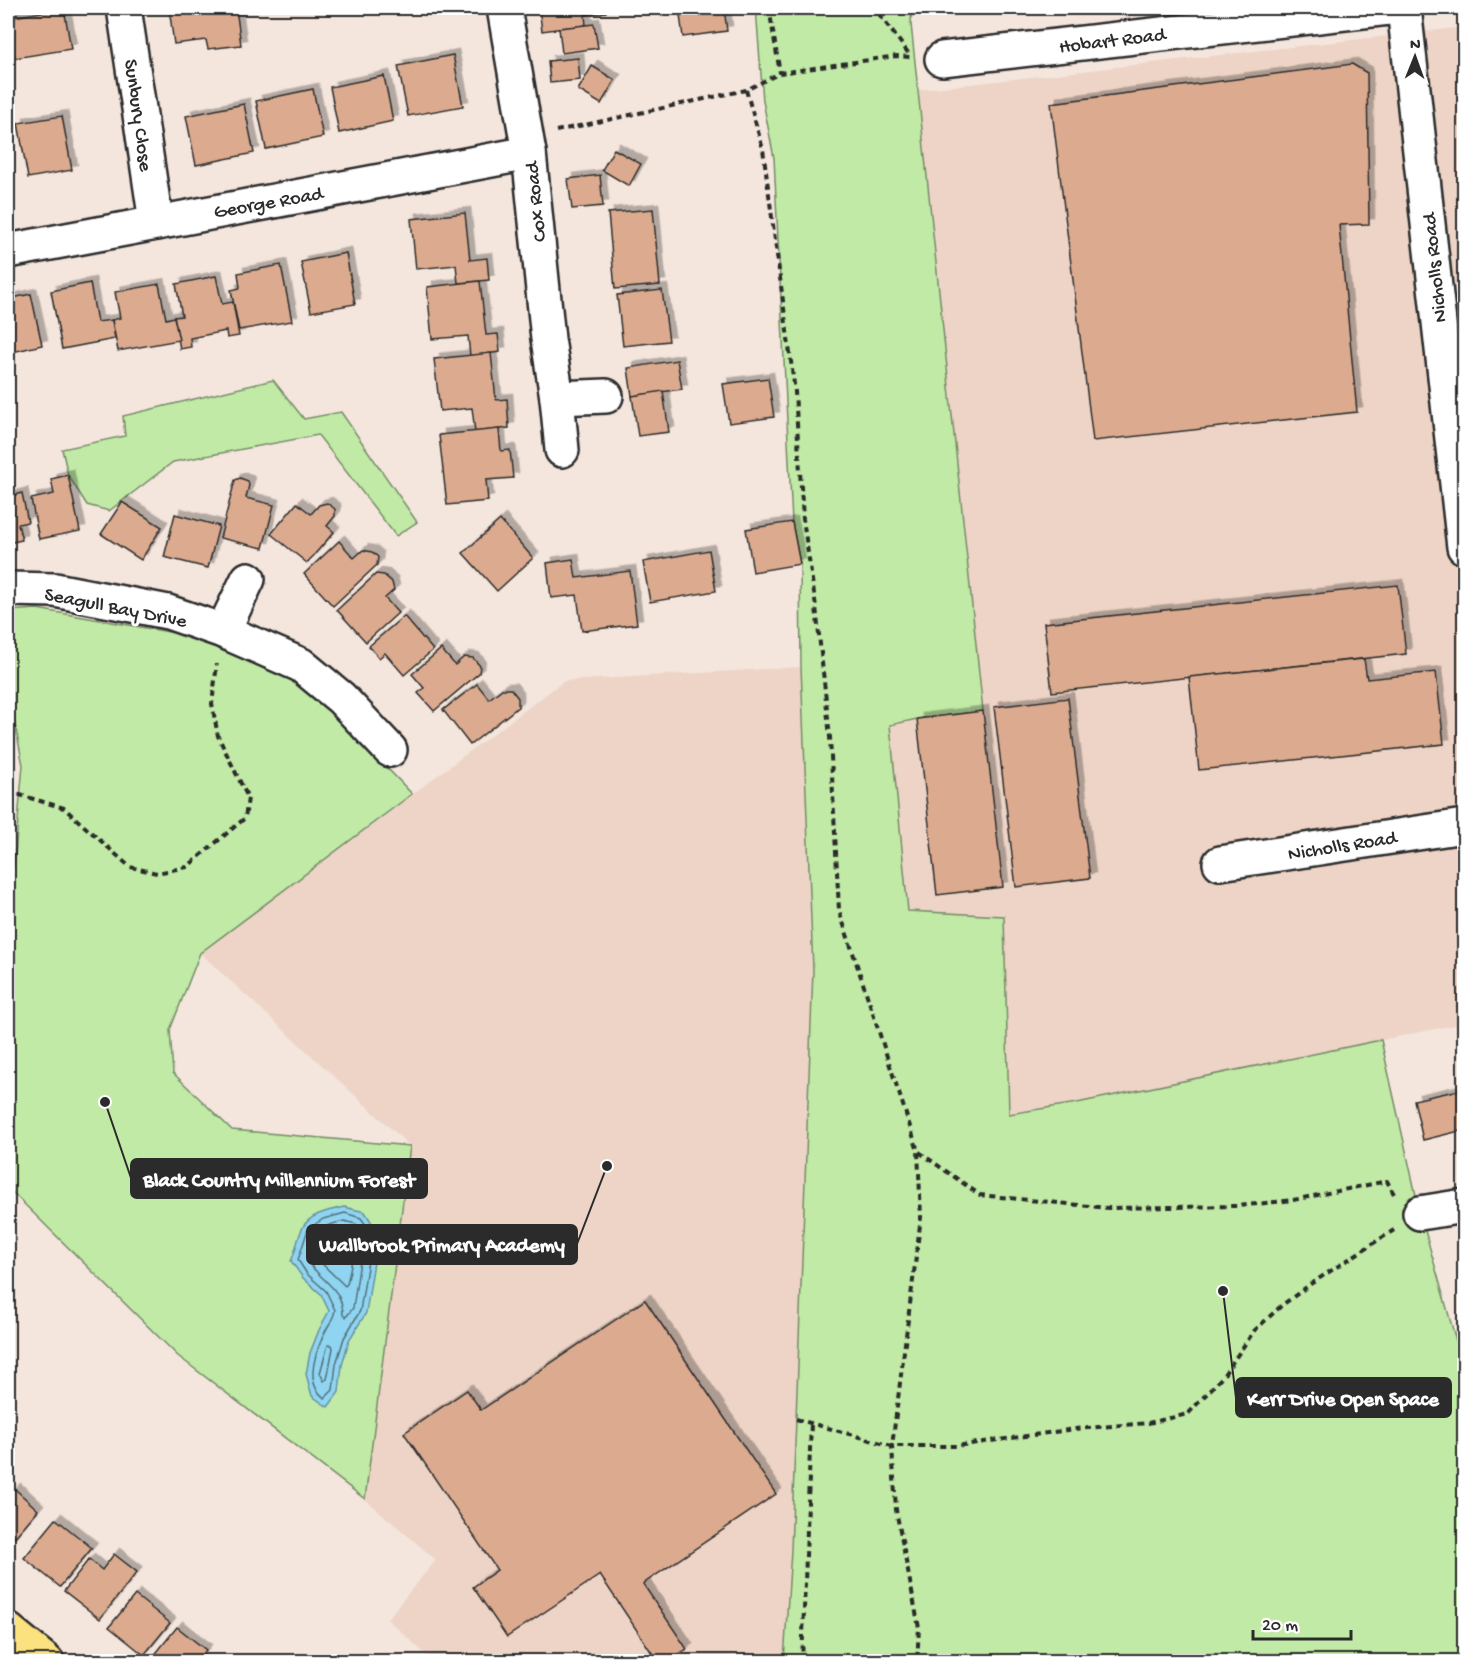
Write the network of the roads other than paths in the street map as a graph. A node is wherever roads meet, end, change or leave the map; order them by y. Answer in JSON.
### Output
{"nodes":[{"id":1,"x":124,"y":8,"type":"edge"},
{"id":2,"x":504,"y":8,"type":"edge"},
{"id":3,"x":1389,"y":8,"type":"edge"},
{"id":4,"x":1404,"y":8,"type":"edge"},
{"id":5,"x":927,"y":58,"type":"road end"},
{"id":6,"x":529,"y":153,"type":"junction"},
{"id":7,"x":156,"y":222,"type":"junction"},
{"id":8,"x":8,"y":251,"type":"edge"},
{"id":9,"x":606,"y":396,"type":"dead end"},
{"id":10,"x":557,"y":398,"type":"junction"},
{"id":11,"x":562,"y":450,"type":"dead end"},
{"id":12,"x":1464,"y":534,"type":"edge"},
{"id":13,"x":248,"y":579,"type":"dead end"},
{"id":14,"x":8,"y":589,"type":"edge"},
{"id":15,"x":223,"y":631,"type":"junction"},
{"id":16,"x":390,"y":750,"type":"dead end"},
{"id":17,"x":1464,"y":826,"type":"edge"},
{"id":18,"x":1220,"y":863,"type":"dead end"},
{"id":19,"x":1464,"y":1206,"type":"edge"},
{"id":20,"x":1420,"y":1213,"type":"road end"},
{"id":21,"x":8,"y":1630,"type":"edge"},
{"id":22,"x":47,"y":1662,"type":"edge"}],
"edges":[{"from":1,"to":7,"type":"street","name":"Sunbury Close"},
{"from":2,"to":6,"type":"street","name":"Cox Road"},
{"from":3,"to":5,"type":"street","name":"Hobart Road"},
{"from":4,"to":12,"type":"street","name":"Nicholls Road"},
{"from":6,"to":7,"type":"street","name":"George Road"},
{"from":6,"to":10,"type":"street","name":"Cox Road"},
{"from":7,"to":8,"type":"street","name":"George Road"},
{"from":9,"to":10,"type":"street"},
{"from":10,"to":11,"type":"street","name":"Cox Road"},
{"from":13,"to":15,"type":"street"},
{"from":14,"to":15,"type":"street","name":"Seagull Bay Drive"},
{"from":15,"to":16,"type":"street","name":"Seagull Bay Drive"},
{"from":17,"to":18,"type":"street","name":"Nicholls Road"},
{"from":19,"to":20,"type":"street"},
{"from":21,"to":22,"type":"main road"}]}
